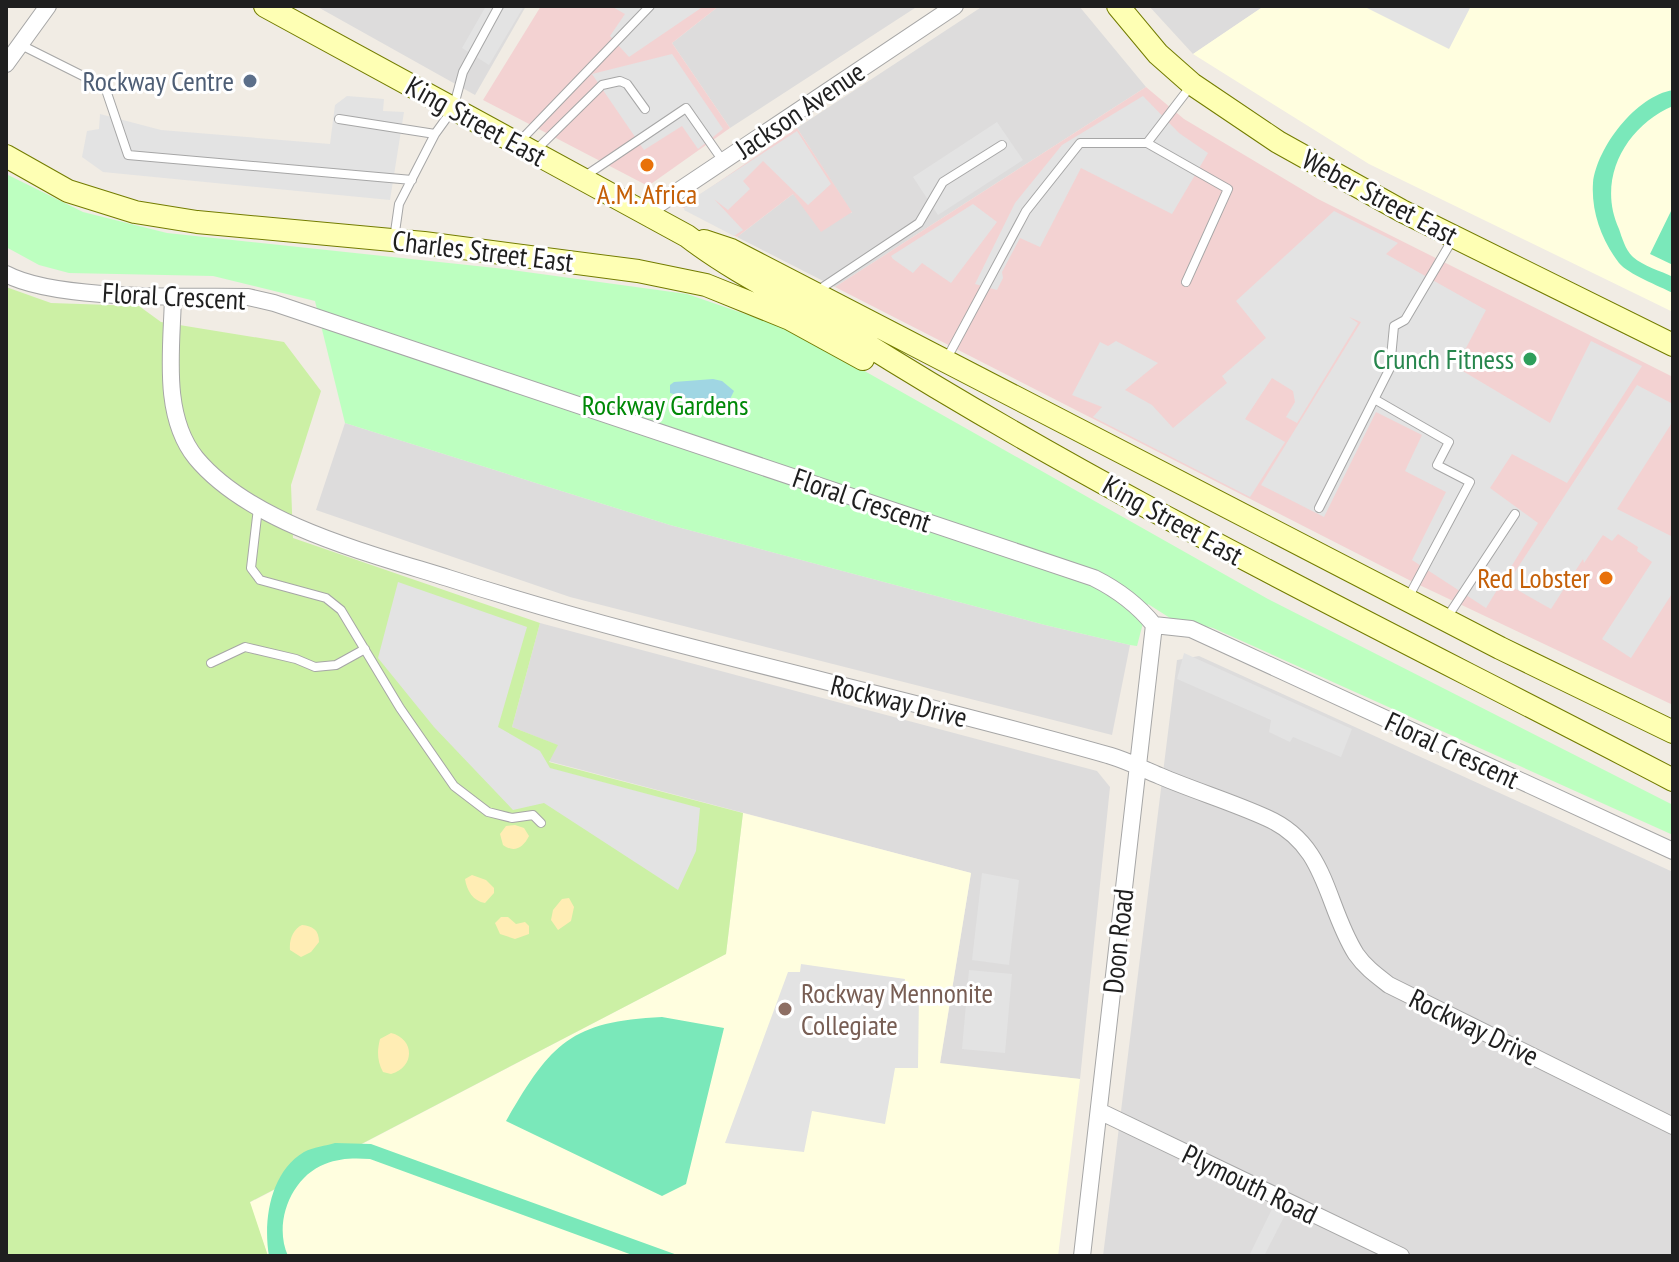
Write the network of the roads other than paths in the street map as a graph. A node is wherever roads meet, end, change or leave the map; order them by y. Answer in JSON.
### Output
{"nodes":[{"id":1,"x":48,"y":6,"type":"edge"},
{"id":2,"x":265,"y":6,"type":"edge"},
{"id":3,"x":499,"y":6,"type":"edge"},
{"id":4,"x":955,"y":6,"type":"edge"},
{"id":5,"x":1118,"y":6,"type":"edge"},
{"id":6,"x":647,"y":7,"type":"edge"},
{"id":7,"x":20,"y":44,"type":"junction"},
{"id":8,"x":6,"y":64,"type":"edge"},
{"id":9,"x":1192,"y":84,"type":"junction"},
{"id":10,"x":453,"y":109,"type":"junction"},
{"id":11,"x":645,"y":109,"type":"dead end"},
{"id":12,"x":339,"y":119,"type":"dead end"},
{"id":13,"x":435,"y":134,"type":"junction"},
{"id":14,"x":1147,"y":143,"type":"junction"},
{"id":15,"x":1002,"y":145,"type":"dead end"},
{"id":16,"x":525,"y":149,"type":"junction"},
{"id":17,"x":6,"y":156,"type":"edge"},
{"id":18,"x":723,"y":161,"type":"junction"},
{"id":19,"x":581,"y":179,"type":"junction"},
{"id":20,"x":412,"y":180,"type":"junction"},
{"id":21,"x":644,"y":214,"type":"junction"},
{"id":22,"x":687,"y":236,"type":"junction"},
{"id":23,"x":1454,"y":236,"type":"junction"},
{"id":24,"x":394,"y":239,"type":"junction"},
{"id":25,"x":6,"y":274,"type":"edge"},
{"id":26,"x":1186,"y":282,"type":"dead end"},
{"id":27,"x":814,"y":293,"type":"junction"},
{"id":28,"x":173,"y":296,"type":"junction"},
{"id":29,"x":1673,"y":345,"type":"edge"},
{"id":30,"x":945,"y":361,"type":"junction"},
{"id":31,"x":948,"y":397,"type":"junction"},
{"id":32,"x":1376,"y":400,"type":"junction"},
{"id":33,"x":258,"y":508,"type":"junction"},
{"id":34,"x":1319,"y":508,"type":"dead end"},
{"id":35,"x":1515,"y":514,"type":"dead end"},
{"id":36,"x":1407,"y":600,"type":"junction"},
{"id":37,"x":1446,"y":620,"type":"junction"},
{"id":38,"x":1154,"y":625,"type":"junction"},
{"id":39,"x":365,"y":649,"type":"junction"},
{"id":40,"x":211,"y":663,"type":"dead end"},
{"id":41,"x":1673,"y":732,"type":"edge"},
{"id":42,"x":1136,"y":765,"type":"junction"},
{"id":43,"x":1673,"y":780,"type":"edge"},
{"id":44,"x":541,"y":823,"type":"dead end"},
{"id":45,"x":1673,"y":851,"type":"edge"},
{"id":46,"x":1099,"y":1111,"type":"junction"},
{"id":47,"x":1673,"y":1126,"type":"edge"},
{"id":48,"x":1082,"y":1256,"type":"edge"},
{"id":49,"x":1401,"y":1256,"type":"edge"}],
"edges":[{"from":1,"to":7,"type":"street"},
{"from":2,"to":10,"type":"main road","name":"King Street East"},
{"from":3,"to":10,"type":"lane"},
{"from":4,"to":18,"type":"street","name":"Jackson Avenue"},
{"from":5,"to":9,"type":"main road","name":"Weber Street East"},
{"from":6,"to":16,"type":"lane"},
{"from":7,"to":8,"type":"street"},
{"from":7,"to":20,"type":"lane"},
{"from":9,"to":14,"type":"lane"},
{"from":9,"to":23,"type":"main road","name":"Weber Street East"},
{"from":10,"to":13,"type":"lane"},
{"from":10,"to":16,"type":"main road","name":"King Street East"},
{"from":11,"to":16,"type":"lane"},
{"from":12,"to":13,"type":"lane"},
{"from":13,"to":20,"type":"lane"},
{"from":14,"to":26,"type":"lane"},
{"from":14,"to":30,"type":"lane"},
{"from":15,"to":27,"type":"lane"},
{"from":16,"to":19,"type":"main road","name":"King Street East"},
{"from":17,"to":24,"type":"main road","name":"Charles Street East"},
{"from":18,"to":19,"type":"lane"},
{"from":18,"to":21,"type":"street","name":"Jackson Avenue"},
{"from":19,"to":21,"type":"main road","name":"King Street East"},
{"from":20,"to":24,"type":"lane"},
{"from":21,"to":22,"type":"main road","name":"King Street East"},
{"from":22,"to":27,"type":"main road","name":"King Street East"},
{"from":22,"to":31,"type":"main road","name":"King Street East"},
{"from":23,"to":29,"type":"main road","name":"Weber Street East"},
{"from":23,"to":32,"type":"lane"},
{"from":24,"to":31,"type":"main road","name":"Charles Street East"},
{"from":25,"to":28,"type":"street","name":"Floral Crescent"},
{"from":27,"to":30,"type":"main road","name":"King Street East"},
{"from":28,"to":33,"type":"street","name":"Rockway Drive"},
{"from":28,"to":38,"type":"street","name":"Floral Crescent"},
{"from":30,"to":36,"type":"main road","name":"King Street East"},
{"from":31,"to":43,"type":"main road","name":"King Street East"},
{"from":32,"to":34,"type":"lane"},
{"from":32,"to":36,"type":"lane"},
{"from":33,"to":39,"type":"lane"},
{"from":33,"to":42,"type":"street","name":"Rockway Drive"},
{"from":35,"to":37,"type":"lane"},
{"from":36,"to":37,"type":"main road","name":"King Street East"},
{"from":37,"to":41,"type":"main road","name":"King Street East"},
{"from":38,"to":42,"type":"street","name":"Doon Road"},
{"from":38,"to":45,"type":"street","name":"Floral Crescent"},
{"from":39,"to":40,"type":"lane"},
{"from":39,"to":44,"type":"lane"},
{"from":42,"to":46,"type":"street","name":"Doon Road"},
{"from":42,"to":47,"type":"street","name":"Rockway Drive"},
{"from":46,"to":48,"type":"street","name":"Doon Road"},
{"from":46,"to":49,"type":"street","name":"Plymouth Road"}]}
